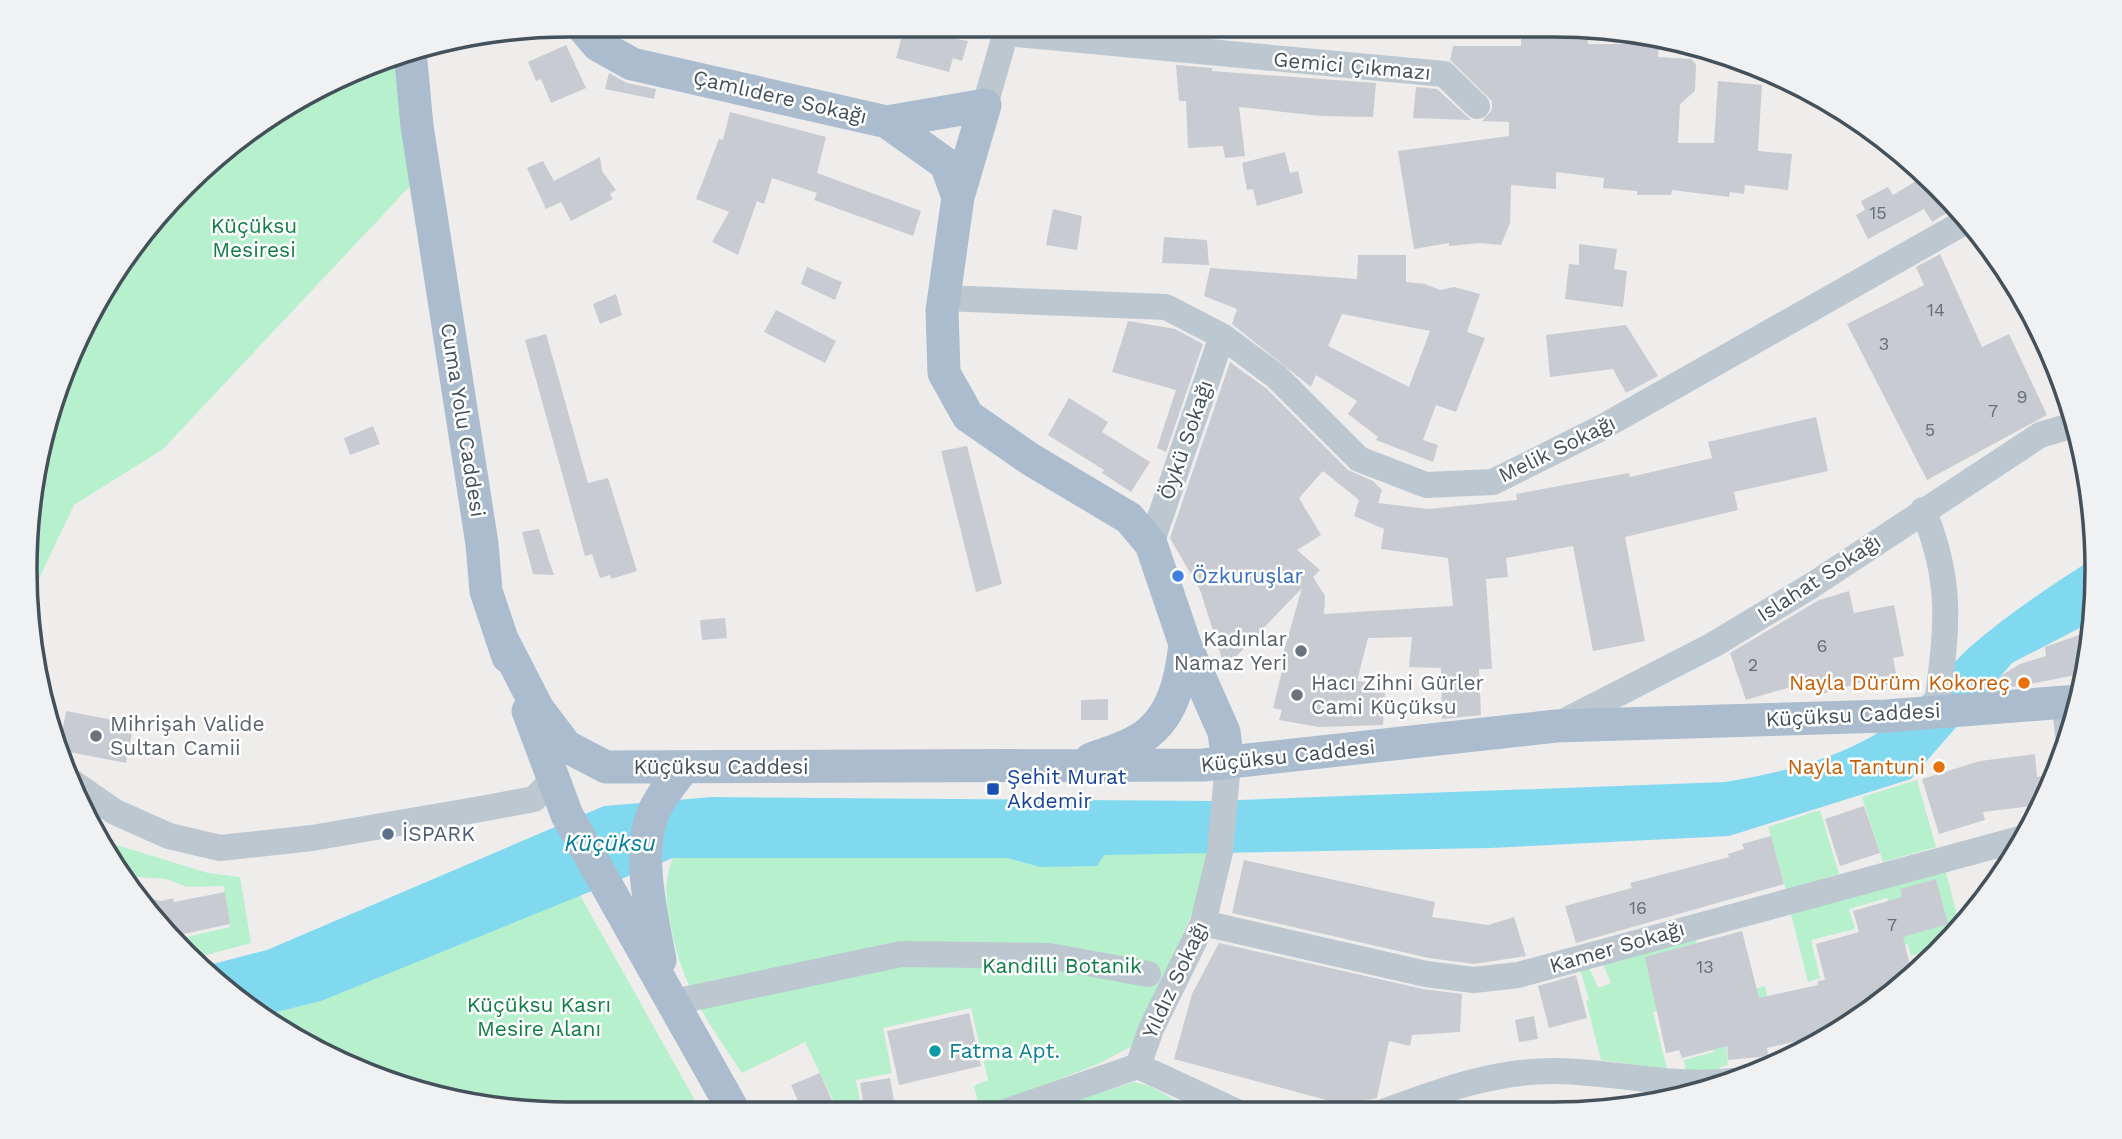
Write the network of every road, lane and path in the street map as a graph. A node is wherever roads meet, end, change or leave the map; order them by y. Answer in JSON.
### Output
{"nodes":[{"id":1,"x":592,"y":37,"type":"edge"},
{"id":2,"x":1005,"y":37,"type":"edge"},
{"id":3,"x":1085,"y":37,"type":"edge"},
{"id":4,"x":426,"y":57,"type":"edge"},
{"id":5,"x":411,"y":61,"type":"edge"},
{"id":6,"x":985,"y":105,"type":"junction"},
{"id":7,"x":1477,"y":106,"type":"dead end"},
{"id":8,"x":887,"y":122,"type":"junction"},
{"id":9,"x":417,"y":125,"type":"junction"},
{"id":10,"x":958,"y":197,"type":"junction"},
{"id":11,"x":1959,"y":225,"type":"edge"},
{"id":12,"x":944,"y":298,"type":"junction"},
{"id":13,"x":1222,"y":336,"type":"junction"},
{"id":14,"x":2066,"y":427,"type":"edge"},
{"id":15,"x":1923,"y":510,"type":"junction"},
{"id":16,"x":1151,"y":544,"type":"junction"},
{"id":17,"x":501,"y":637,"type":"junction"},
{"id":18,"x":1185,"y":644,"type":"junction"},
{"id":19,"x":2068,"y":702,"type":"edge"},
{"id":20,"x":1936,"y":712,"type":"junction"},
{"id":21,"x":1556,"y":726,"type":"junction"},
{"id":22,"x":1226,"y":763,"type":"junction"},
{"id":23,"x":1074,"y":765,"type":"junction"},
{"id":24,"x":683,"y":768,"type":"junction"},
{"id":25,"x":543,"y":789,"type":"junction"},
{"id":26,"x":86,"y":791,"type":"edge"},
{"id":27,"x":2010,"y":842,"type":"edge"},
{"id":28,"x":1203,"y":923,"type":"junction"},
{"id":29,"x":1148,"y":974,"type":"dead end"},
{"id":30,"x":670,"y":994,"type":"junction"},
{"id":31,"x":1138,"y":1066,"type":"junction"},
{"id":32,"x":1686,"y":1085,"type":"edge"},
{"id":33,"x":729,"y":1102,"type":"edge"},
{"id":34,"x":1034,"y":1102,"type":"edge"},
{"id":35,"x":1216,"y":1102,"type":"edge"},
{"id":36,"x":1412,"y":1102,"type":"edge"}],
"edges":[{"from":1,"to":8,"type":"main road","name":"Çamlıdere Sokağı"},
{"from":2,"to":6,"type":"street"},
{"from":3,"to":7,"type":"street","name":"Gemici Çıkmazı"},
{"from":4,"to":9,"type":"main road"},
{"from":5,"to":9,"type":"main road","name":"Cuma Yolu Caddesi"},
{"from":6,"to":8,"type":"main road"},
{"from":6,"to":10,"type":"main road"},
{"from":8,"to":10,"type":"main road","name":"Çamlıdere Sokağı"},
{"from":9,"to":17,"type":"main road","name":"Cuma Yolu Caddesi"},
{"from":10,"to":12,"type":"main road"},
{"from":11,"to":13,"type":"street","name":"Melik Sokağı"},
{"from":12,"to":13,"type":"street","name":"Melik Sokağı"},
{"from":12,"to":16,"type":"main road"},
{"from":13,"to":16,"type":"street","name":"Öykü Sokağı"},
{"from":14,"to":15,"type":"street","name":"Islahat Sokağı"},
{"from":15,"to":20,"type":"street"},
{"from":15,"to":21,"type":"street","name":"Islahat Sokağı"},
{"from":16,"to":18,"type":"main road"},
{"from":17,"to":24,"type":"main road","name":"Küçüksu Caddesi"},
{"from":17,"to":25,"type":"main road","name":"Cuma Yolu Caddesi"},
{"from":18,"to":22,"type":"main road"},
{"from":18,"to":23,"type":"main road"},
{"from":19,"to":20,"type":"main road","name":"Küçüksu Caddesi"},
{"from":20,"to":21,"type":"main road","name":"Küçüksu Caddesi"},
{"from":21,"to":22,"type":"main road","name":"Küçüksu Caddesi"},
{"from":22,"to":23,"type":"main road","name":"Küçüksu Caddesi"},
{"from":22,"to":28,"type":"street","name":"Yıldız Sokağı"},
{"from":23,"to":24,"type":"main road","name":"Küçüksu Caddesi"},
{"from":24,"to":30,"type":"main road"},
{"from":25,"to":26,"type":"street"},
{"from":25,"to":30,"type":"main road","name":"Cuma Yolu Caddesi"},
{"from":27,"to":28,"type":"street","name":"Kamer Sokağı"},
{"from":28,"to":31,"type":"street","name":"Yıldız Sokağı"},
{"from":29,"to":30,"type":"street"},
{"from":30,"to":33,"type":"main road","name":"Cuma Yolu Caddesi"},
{"from":31,"to":34,"type":"street"},
{"from":31,"to":35,"type":"street"},
{"from":32,"to":36,"type":"street"}]}
